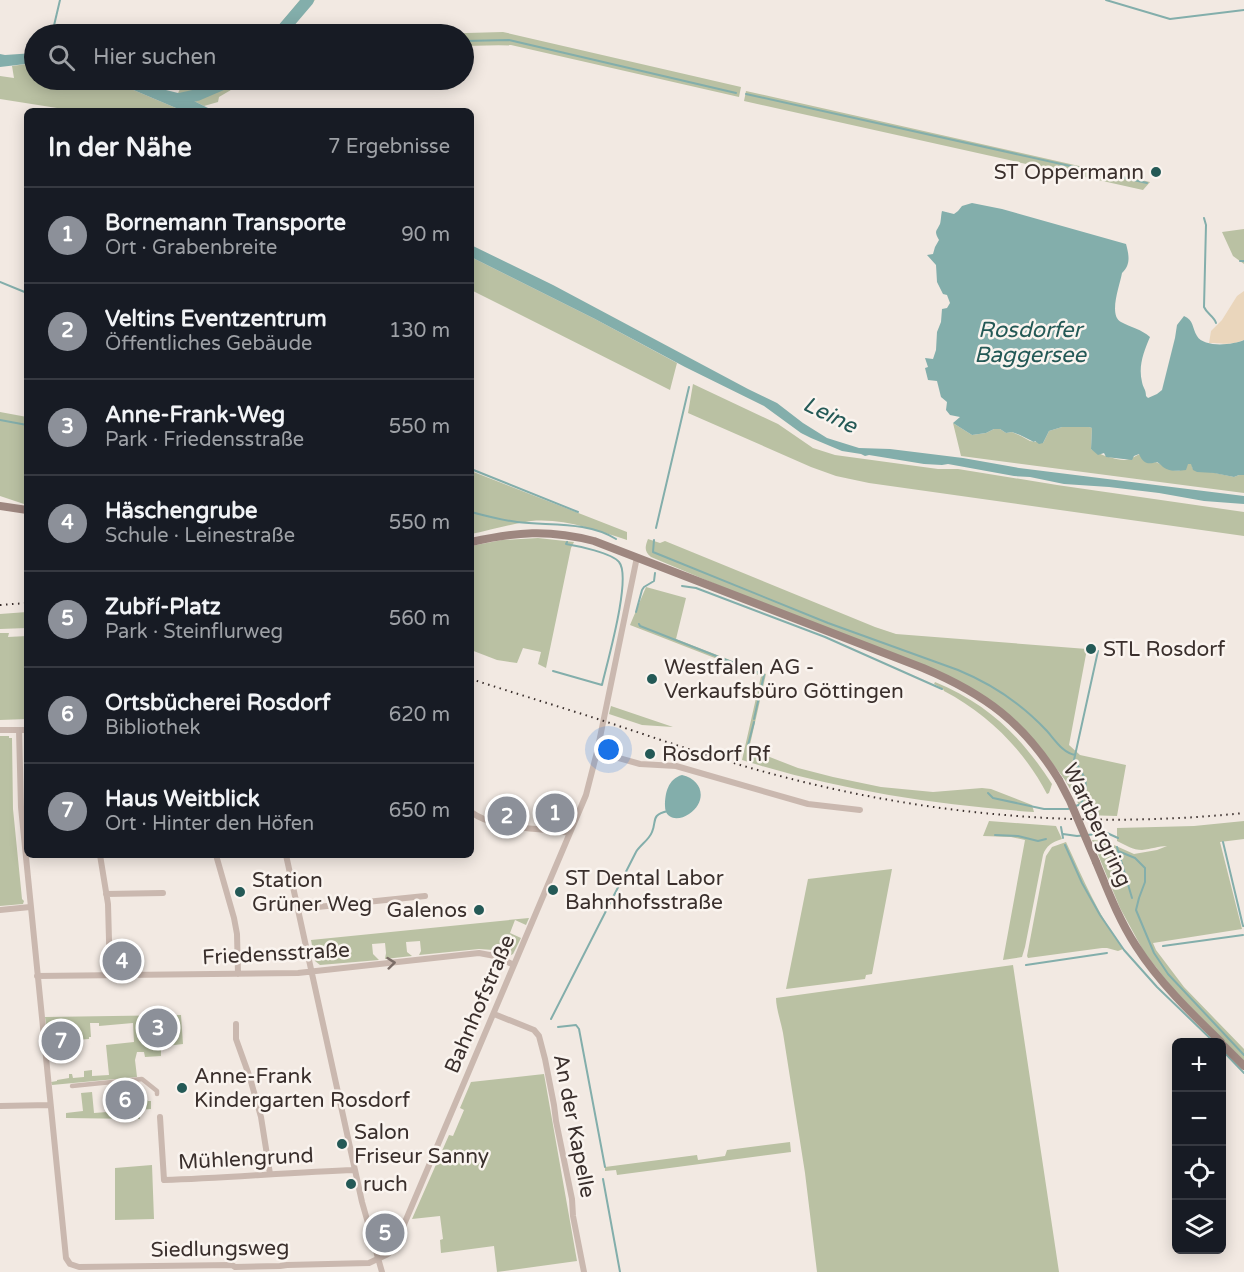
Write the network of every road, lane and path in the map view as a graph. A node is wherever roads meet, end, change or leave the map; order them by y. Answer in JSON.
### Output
{"nodes":[{"id":1,"x":0,"y":506,"type":"edge"},
{"id":2,"x":24,"y":510,"type":"edge"},
{"id":3,"x":474,"y":541,"type":"edge"},
{"id":4,"x":637,"y":557,"type":"junction"},
{"id":5,"x":0,"y":730,"type":"edge"},
{"id":6,"x":19,"y":730,"type":"junction"},
{"id":7,"x":24,"y":730,"type":"edge"},
{"id":8,"x":597,"y":752,"type":"junction"},
{"id":9,"x":860,"y":810,"type":"dead end"},
{"id":10,"x":474,"y":814,"type":"edge"},
{"id":11,"x":570,"y":833,"type":"junction"},
{"id":12,"x":24,"y":840,"type":"edge"},
{"id":13,"x":26,"y":858,"type":"edge"},
{"id":14,"x":100,"y":858,"type":"edge"},
{"id":15,"x":217,"y":858,"type":"edge"},
{"id":16,"x":287,"y":858,"type":"edge"},
{"id":17,"x":163,"y":892,"type":"dead end"},
{"id":18,"x":106,"y":894,"type":"junction"},
{"id":19,"x":425,"y":896,"type":"dead end"},
{"id":20,"x":30,"y":907,"type":"junction"},
{"id":21,"x":298,"y":909,"type":"junction"},
{"id":22,"x":0,"y":910,"type":"edge"},
{"id":23,"x":514,"y":965,"type":"junction"},
{"id":24,"x":312,"y":971,"type":"junction"},
{"id":25,"x":238,"y":974,"type":"junction"},
{"id":26,"x":37,"y":976,"type":"junction"},
{"id":27,"x":110,"y":976,"type":"junction"},
{"id":28,"x":494,"y":1014,"type":"junction"},
{"id":29,"x":236,"y":1024,"type":"dead end"},
{"id":30,"x":1216,"y":1038,"type":"edge"},
{"id":31,"x":1226,"y":1048,"type":"edge"},
{"id":32,"x":1244,"y":1066,"type":"edge"},
{"id":33,"x":72,"y":1086,"type":"dead end"},
{"id":34,"x":157,"y":1094,"type":"dead end"},
{"id":35,"x":50,"y":1105,"type":"junction"},
{"id":36,"x":0,"y":1106,"type":"edge"},
{"id":37,"x":160,"y":1117,"type":"dead end"},
{"id":38,"x":355,"y":1170,"type":"junction"},
{"id":39,"x":270,"y":1174,"type":"junction"},
{"id":40,"x":378,"y":1258,"type":"junction"},
{"id":41,"x":382,"y":1272,"type":"edge"},
{"id":42,"x":584,"y":1272,"type":"edge"}],
"edges":[{"from":1,"to":2,"type":"main road"},
{"from":3,"to":4,"type":"main road","name":"Wartbergring"},
{"from":4,"to":8,"type":"street","name":"Bahnhofstraße"},
{"from":4,"to":30,"type":"main road","name":"Wartbergring","bridge":true},
{"from":5,"to":6,"type":"street"},
{"from":6,"to":7,"type":"street"},
{"from":6,"to":12,"type":"street"},
{"from":8,"to":9,"type":"street"},
{"from":8,"to":11,"type":"street","name":"Bahnhofstraße"},
{"from":10,"to":11,"type":"street"},
{"from":11,"to":23,"type":"street","name":"Bahnhofstraße"},
{"from":13,"to":20,"type":"street"},
{"from":14,"to":18,"type":"street"},
{"from":15,"to":25,"type":"street"},
{"from":16,"to":21,"type":"street"},
{"from":17,"to":18,"type":"street"},
{"from":18,"to":27,"type":"street"},
{"from":19,"to":21,"type":"street"},
{"from":20,"to":22,"type":"street"},
{"from":20,"to":26,"type":"street"},
{"from":21,"to":24,"type":"street"},
{"from":24,"to":23,"type":"street","name":"Friedensstraße","one_way":true},
{"from":23,"to":28,"type":"street","name":"Bahnhofstraße"},
{"from":24,"to":25,"type":"street","name":"Friedensstraße"},
{"from":24,"to":38,"type":"street"},
{"from":25,"to":27,"type":"street","name":"Friedensstraße"},
{"from":26,"to":27,"type":"street","name":"Friedensstraße"},
{"from":26,"to":35,"type":"street"},
{"from":28,"to":40,"type":"street","name":"Bahnhofstraße"},
{"from":28,"to":42,"type":"street","name":"An der Kapelle"},
{"from":29,"to":39,"type":"street"},
{"from":31,"to":32,"type":"main road","name":"Wartbergring"},
{"from":33,"to":34,"type":"street"},
{"from":35,"to":36,"type":"street"},
{"from":35,"to":40,"type":"street","name":"Siedlungsweg"},
{"from":37,"to":39,"type":"street","name":"Mühlengrund"},
{"from":38,"to":39,"type":"street","name":"Mühlengrund"},
{"from":38,"to":40,"type":"street"},
{"from":40,"to":41,"type":"street"}]}
